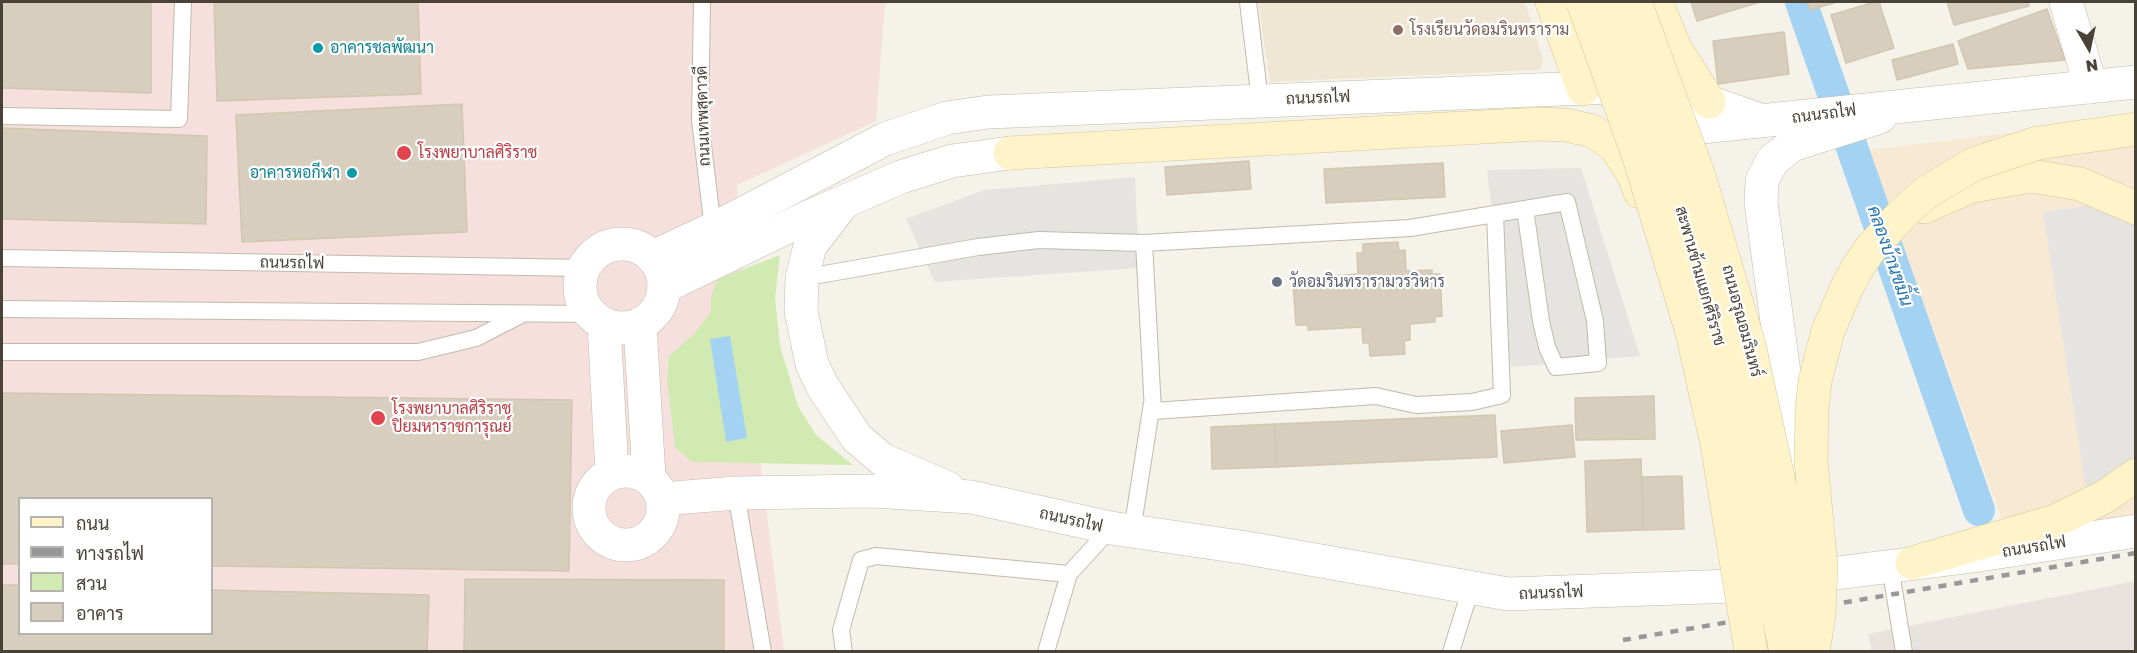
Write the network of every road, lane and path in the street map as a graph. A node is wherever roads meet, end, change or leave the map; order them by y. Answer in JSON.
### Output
{"nodes":[{"id":1,"x":183,"y":2,"type":"edge"},
{"id":2,"x":702,"y":2,"type":"edge"},
{"id":3,"x":1248,"y":2,"type":"edge"},
{"id":4,"x":1551,"y":2,"type":"edge"},
{"id":5,"x":1583,"y":2,"type":"edge"},
{"id":6,"x":1609,"y":2,"type":"edge"},
{"id":7,"x":1635,"y":2,"type":"edge"},
{"id":8,"x":1656,"y":2,"type":"edge"},
{"id":9,"x":2066,"y":2,"type":"edge"},
{"id":10,"x":2136,"y":82,"type":"edge"},
{"id":11,"x":2091,"y":87,"type":"junction"},
{"id":12,"x":1583,"y":89,"type":"junction"},
{"id":13,"x":1260,"y":101,"type":"junction"},
{"id":14,"x":1709,"y":102,"type":"junction"},
{"id":15,"x":2,"y":116,"type":"edge"},
{"id":16,"x":1763,"y":121,"type":"junction"},
{"id":17,"x":1804,"y":128,"type":"junction"},
{"id":18,"x":2136,"y":129,"type":"edge"},
{"id":19,"x":1010,"y":153,"type":"joint"},
{"id":20,"x":844,"y":202,"type":"junction"},
{"id":21,"x":2136,"y":208,"type":"edge"},
{"id":22,"x":1525,"y":209,"type":"junction"},
{"id":23,"x":1495,"y":214,"type":"junction"},
{"id":24,"x":713,"y":230,"type":"junction"},
{"id":25,"x":1144,"y":243,"type":"junction"},
{"id":26,"x":1871,"y":248,"type":"junction"},
{"id":27,"x":653,"y":257,"type":"junction"},
{"id":28,"x":2,"y":258,"type":"edge"},
{"id":29,"x":584,"y":268,"type":"junction"},
{"id":30,"x":802,"y":278,"type":"junction"},
{"id":31,"x":1677,"y":283,"type":"junction"},
{"id":32,"x":664,"y":287,"type":"junction"},
{"id":33,"x":2,"y":309,"type":"edge"},
{"id":34,"x":522,"y":314,"type":"junction"},
{"id":35,"x":597,"y":319,"type":"junction"},
{"id":36,"x":640,"y":325,"type":"junction"},
{"id":37,"x":2,"y":352,"type":"edge"},
{"id":38,"x":1152,"y":403,"type":"junction"},
{"id":39,"x":612,"y":473,"type":"junction"},
{"id":40,"x":2136,"y":475,"type":"edge"},
{"id":41,"x":656,"y":488,"type":"junction"},
{"id":42,"x":736,"y":493,"type":"junction"},
{"id":43,"x":971,"y":497,"type":"junction"},
{"id":44,"x":1121,"y":530,"type":"junction"},
{"id":45,"x":2136,"y":531,"type":"edge"},
{"id":46,"x":1971,"y":552,"type":"junction"},
{"id":47,"x":1765,"y":558,"type":"junction"},
{"id":48,"x":1901,"y":564,"type":"junction"},
{"id":49,"x":1070,"y":574,"type":"junction"},
{"id":50,"x":1810,"y":576,"type":"junction"},
{"id":51,"x":1471,"y":588,"type":"junction"},
{"id":52,"x":763,"y":651,"type":"edge"},
{"id":53,"x":844,"y":651,"type":"edge"},
{"id":54,"x":1046,"y":651,"type":"edge"},
{"id":55,"x":1451,"y":651,"type":"edge"},
{"id":56,"x":1751,"y":651,"type":"edge"},
{"id":57,"x":1771,"y":651,"type":"edge"},
{"id":58,"x":1786,"y":651,"type":"edge"},
{"id":59,"x":1805,"y":651,"type":"edge"},
{"id":60,"x":1813,"y":651,"type":"edge"},
{"id":61,"x":1904,"y":651,"type":"edge"}],
"edges":[{"from":1,"to":15,"type":"lane"},
{"from":2,"to":24,"type":"lane","name":"ถนนเทพสุดาวดี"},
{"from":3,"to":13,"type":"lane"},
{"from":4,"to":12,"type":"main road"},
{"from":5,"to":31,"type":"main road","bridge":true},
{"from":6,"to":47,"type":"main road","name":"สะพานข้ามแยกศิริราช","bridge":true},
{"from":7,"to":59,"type":"main road","name":"ถนนอรุณอมรินทร์","bridge":true},
{"from":8,"to":14,"type":"main road"},
{"from":9,"to":11,"type":"street"},
{"from":10,"to":11,"type":"street","name":"ถนนรถไฟ"},
{"from":11,"to":17,"type":"street","name":"ถนนรถไฟ"},
{"from":12,"to":13,"type":"street","name":"ถนนรถไฟ"},
{"from":12,"to":14,"type":"street","name":"ถนนรถไฟ"},
{"from":12,"to":16,"type":"street","name":"ถนนรถไฟ"},
{"from":13,"to":24,"type":"street","name":"ถนนรถไฟ"},
{"from":14,"to":16,"type":"street","name":"ถนนรถไฟ"},
{"from":16,"to":17,"type":"street","name":"ถนนรถไฟ"},
{"from":17,"to":50,"type":"street"},
{"from":18,"to":26,"type":"main road","bridge":true},
{"from":19,"to":20,"type":"street","name":"ถนนรถไฟ"},
{"from":19,"to":31,"type":"main road","bridge":true},
{"from":20,"to":30,"type":"street","name":"ถนนรถไฟ"},
{"from":20,"to":32,"type":"street","name":"ถนนรถไฟ"},
{"from":21,"to":26,"type":"main road","bridge":true},
{"from":22,"to":22,"type":"lane"},
{"from":22,"to":23,"type":"lane"},
{"from":23,"to":25,"type":"lane"},
{"from":23,"to":38,"type":"lane"},
{"from":24,"to":27,"type":"street","name":"ถนนรถไฟ"},
{"from":25,"to":30,"type":"lane"},
{"from":25,"to":38,"type":"lane"},
{"from":26,"to":60,"type":"main road","bridge":true},
{"from":27,"to":29,"type":"street"},
{"from":27,"to":32,"type":"street"},
{"from":28,"to":29,"type":"lane","name":"ถนนรถไฟ"},
{"from":29,"to":35,"type":"street"},
{"from":30,"to":43,"type":"street","name":"ถนนรถไฟ"},
{"from":31,"to":56,"type":"main road","bridge":true},
{"from":32,"to":36,"type":"street"},
{"from":33,"to":34,"type":"lane"},
{"from":34,"to":35,"type":"lane"},
{"from":34,"to":37,"type":"lane"},
{"from":35,"to":36,"type":"street"},
{"from":35,"to":39,"type":"street"},
{"from":36,"to":41,"type":"street"},
{"from":38,"to":44,"type":"lane"},
{"from":39,"to":41,"type":"street","name":"ถนนรถไฟ"},
{"from":39,"to":41,"type":"street"},
{"from":40,"to":46,"type":"main road"},
{"from":41,"to":42,"type":"street","name":"ถนนรถไฟ"},
{"from":42,"to":43,"type":"street","name":"ถนนรถไฟ"},
{"from":42,"to":52,"type":"lane"},
{"from":43,"to":44,"type":"street","name":"ถนนรถไฟ"},
{"from":44,"to":49,"type":"lane"},
{"from":44,"to":51,"type":"street","name":"ถนนรถไฟ"},
{"from":45,"to":46,"type":"street","name":"ถนนรถไฟ"},
{"from":46,"to":48,"type":"main road"},
{"from":47,"to":57,"type":"main road","name":"สะพานข้ามแยกศิริราช","bridge":true},
{"from":47,"to":58,"type":"main road","name":"สะพานข้ามแยกศิริราช","bridge":true},
{"from":48,"to":50,"type":"street","name":"ถนนรถไฟ"},
{"from":48,"to":61,"type":"lane"},
{"from":49,"to":53,"type":"lane"},
{"from":49,"to":54,"type":"lane"},
{"from":50,"to":51,"type":"street","name":"ถนนรถไฟ"},
{"from":51,"to":55,"type":"lane"}]}
